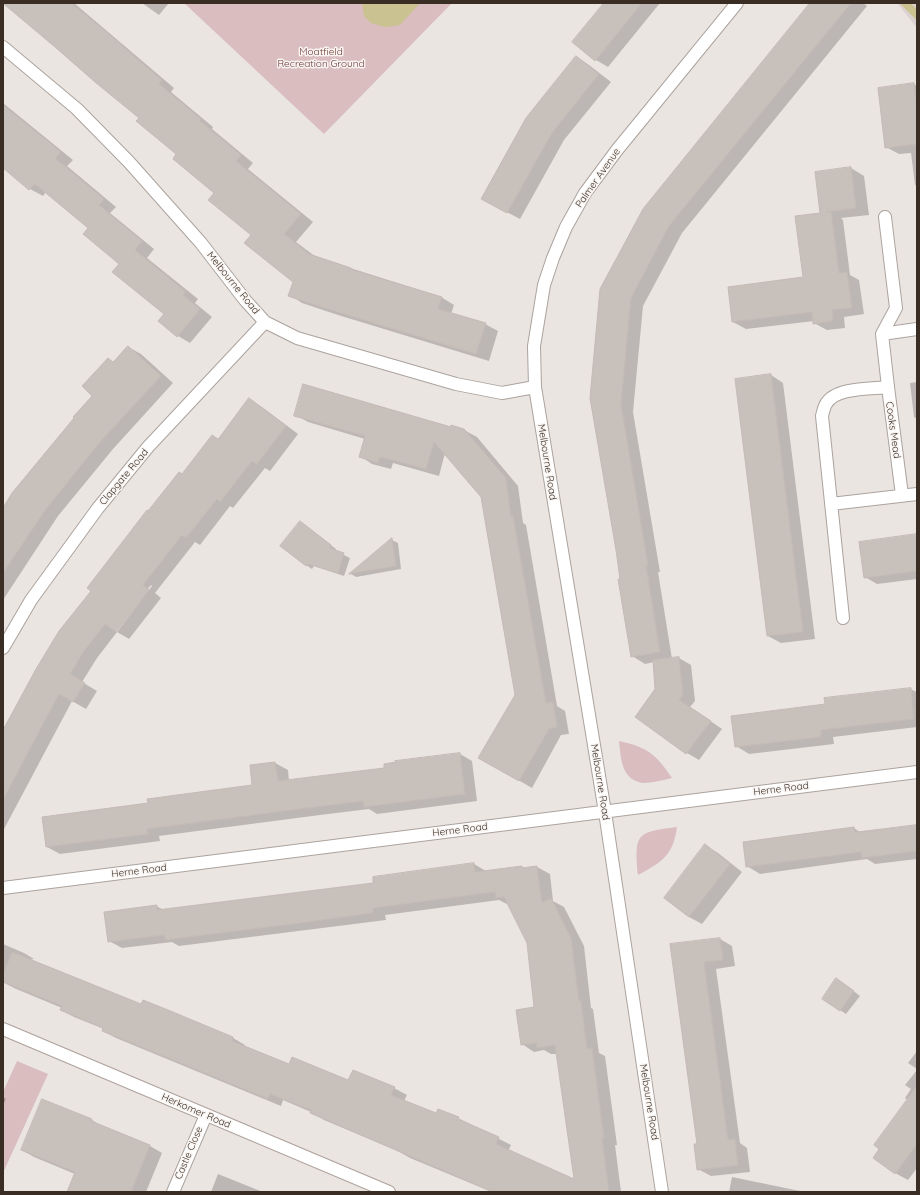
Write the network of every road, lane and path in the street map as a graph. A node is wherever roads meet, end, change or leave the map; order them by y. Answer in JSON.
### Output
{"nodes":[{"id":1,"x":737,"y":3,"type":"edge"},
{"id":2,"x":3,"y":47,"type":"edge"},
{"id":3,"x":885,"y":217,"type":"dead end"},
{"id":4,"x":265,"y":322,"type":"junction"},
{"id":5,"x":917,"y":329,"type":"edge"},
{"id":6,"x":882,"y":334,"type":"junction"},
{"id":7,"x":535,"y":387,"type":"junction"},
{"id":8,"x":888,"y":387,"type":"junction"},
{"id":9,"x":917,"y":494,"type":"edge"},
{"id":10,"x":902,"y":496,"type":"junction"},
{"id":11,"x":831,"y":504,"type":"junction"},
{"id":12,"x":843,"y":618,"type":"dead end"},
{"id":13,"x":3,"y":648,"type":"edge"},
{"id":14,"x":917,"y":772,"type":"edge"},
{"id":15,"x":605,"y":812,"type":"junction"},
{"id":16,"x":3,"y":888,"type":"edge"},
{"id":17,"x":3,"y":1029,"type":"edge"},
{"id":18,"x":206,"y":1115,"type":"junction"},
{"id":19,"x":173,"y":1192,"type":"edge"},
{"id":20,"x":389,"y":1192,"type":"edge"},
{"id":21,"x":662,"y":1192,"type":"edge"}],
"edges":[{"from":1,"to":7,"type":"street","name":"Palmer Avenue"},
{"from":2,"to":4,"type":"street","name":"Melbourne Road"},
{"from":3,"to":6,"type":"street"},
{"from":4,"to":7,"type":"street","name":"Melbourne Road"},
{"from":4,"to":13,"type":"street","name":"Clapgate Road"},
{"from":5,"to":6,"type":"street"},
{"from":6,"to":8,"type":"street"},
{"from":7,"to":15,"type":"street","name":"Melbourne Road"},
{"from":8,"to":10,"type":"street","name":"Cooks Mead"},
{"from":8,"to":11,"type":"street","name":"Cooks Mead"},
{"from":9,"to":10,"type":"street"},
{"from":10,"to":11,"type":"street"},
{"from":11,"to":12,"type":"street","name":"Cooks Mead"},
{"from":14,"to":15,"type":"street","name":"Herne Road"},
{"from":15,"to":16,"type":"street","name":"Herne Road"},
{"from":15,"to":21,"type":"street","name":"Melbourne Road"},
{"from":17,"to":18,"type":"street","name":"Herkomer Road"},
{"from":18,"to":19,"type":"street","name":"Castle Close"},
{"from":18,"to":20,"type":"street","name":"Herkomer Road"}]}
